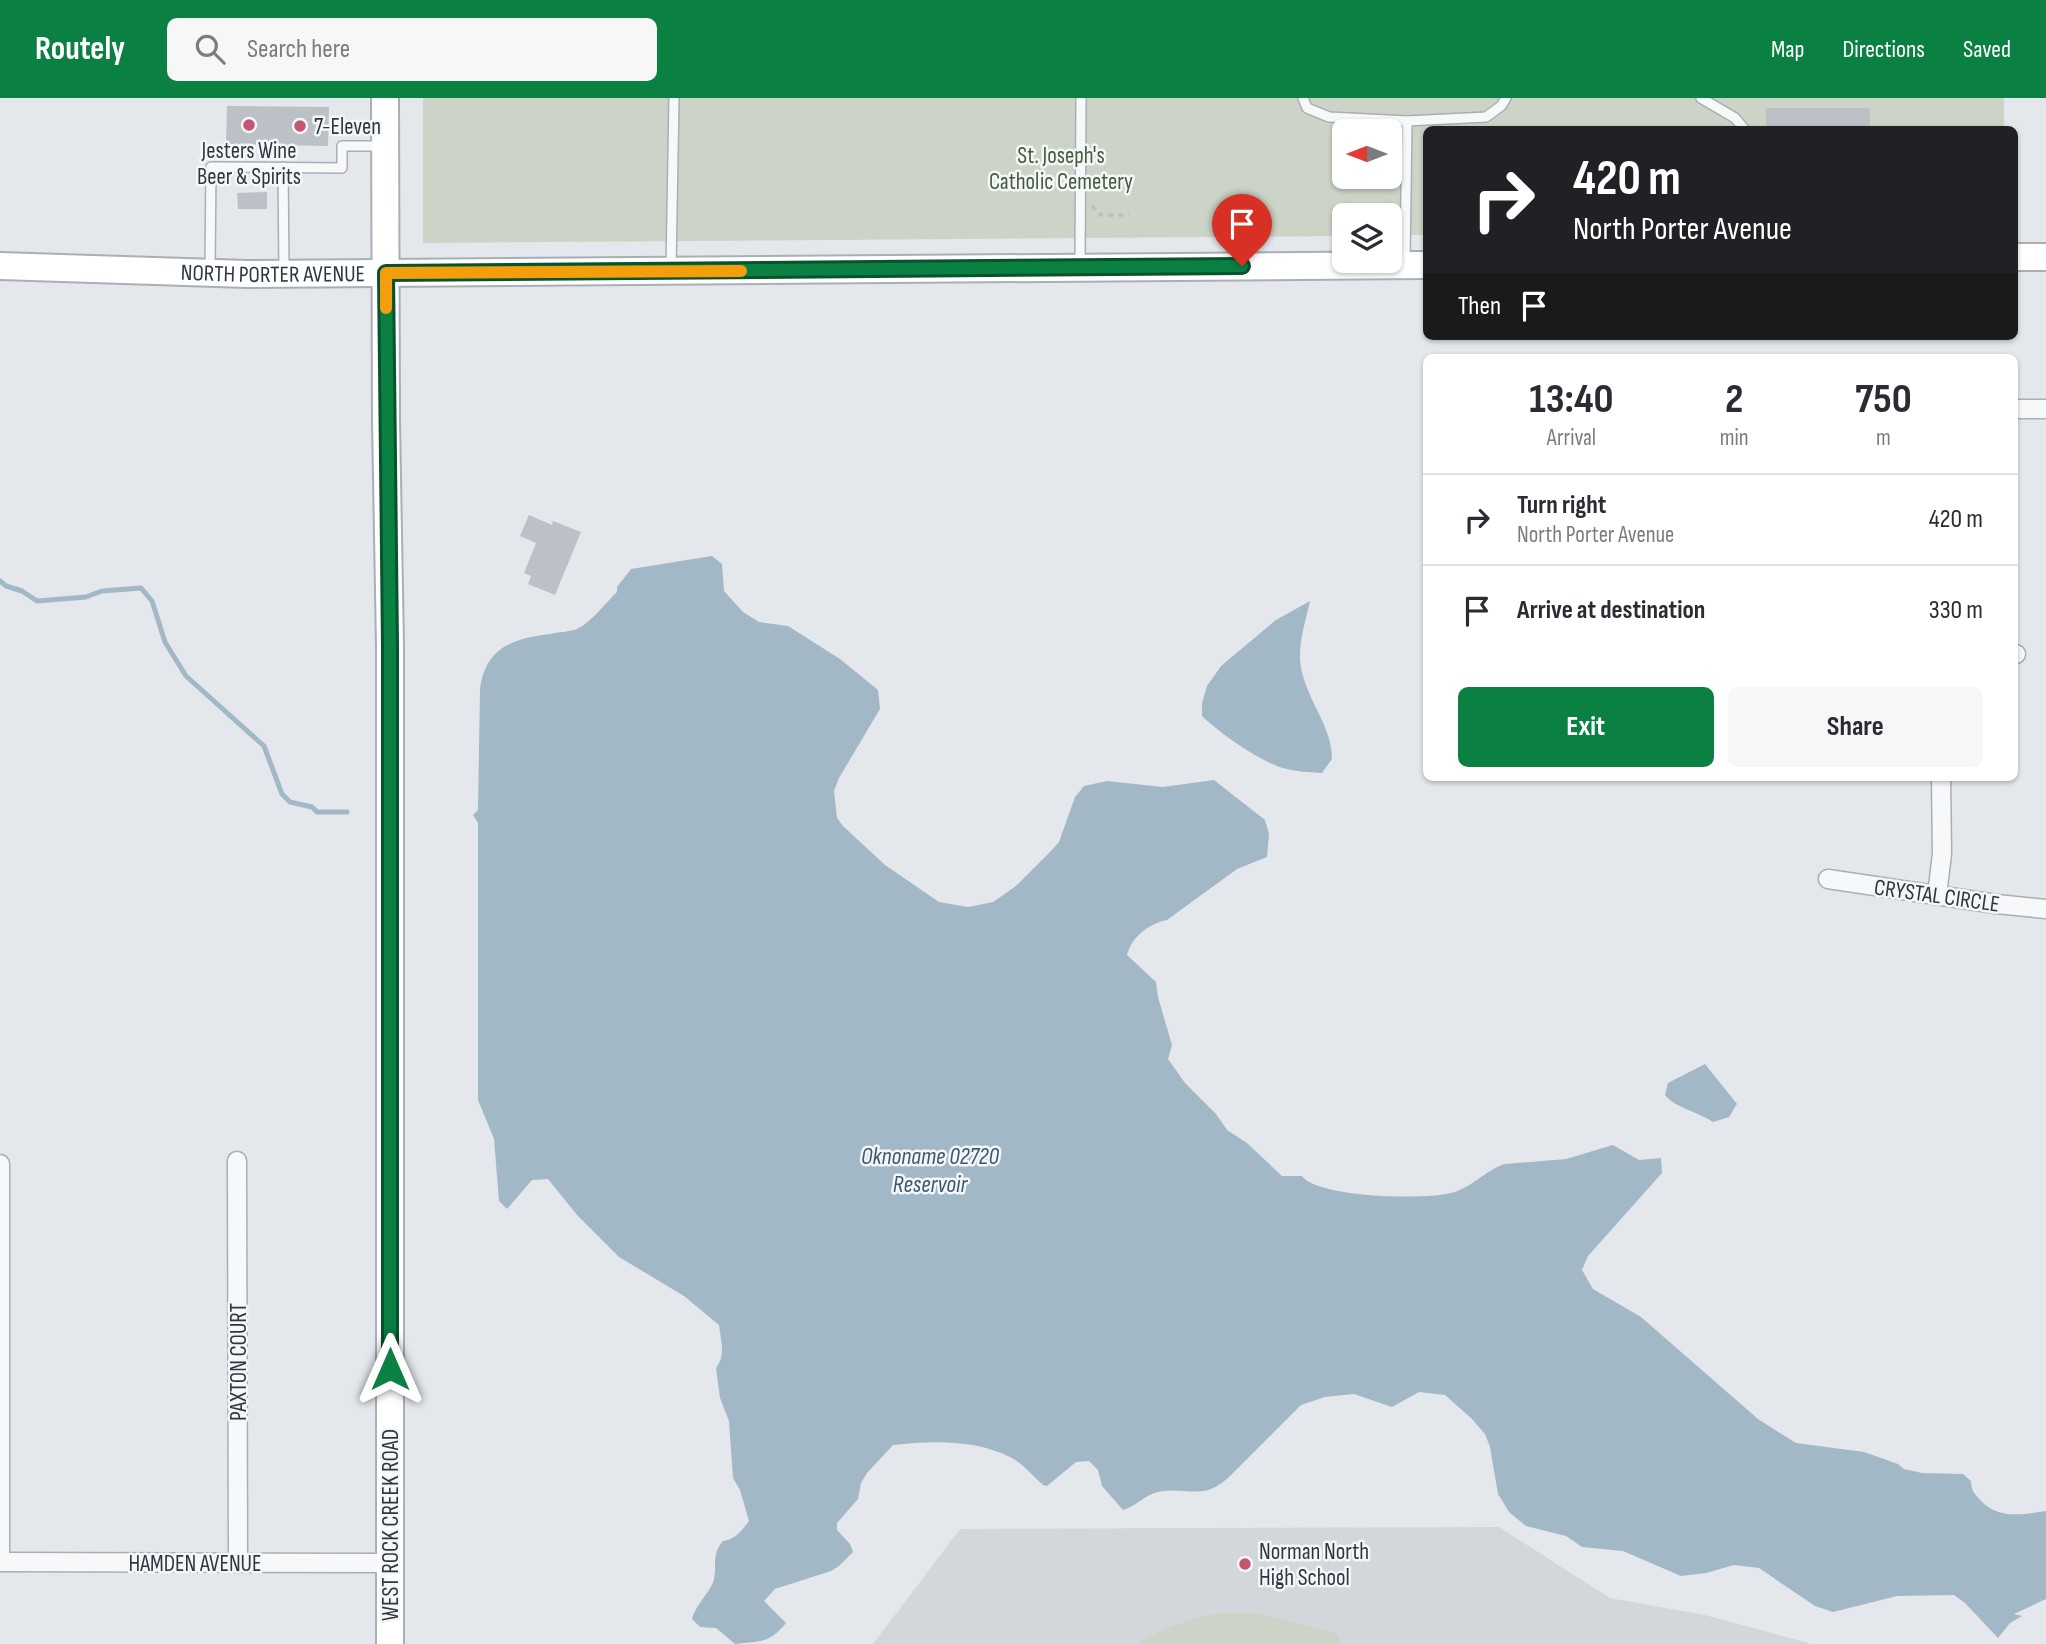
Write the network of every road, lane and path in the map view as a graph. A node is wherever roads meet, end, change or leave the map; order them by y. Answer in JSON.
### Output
{"nodes":[{"id":1,"x":385,"y":98,"type":"edge"},
{"id":2,"x":674,"y":98,"type":"edge"},
{"id":3,"x":1081,"y":98,"type":"edge"},
{"id":4,"x":1303,"y":98,"type":"edge"},
{"id":5,"x":1506,"y":98,"type":"edge"},
{"id":6,"x":1701,"y":98,"type":"edge"},
{"id":7,"x":1407,"y":121,"type":"junction"},
{"id":8,"x":1742,"y":126,"type":"edge"},
{"id":9,"x":386,"y":146,"type":"junction"},
{"id":10,"x":283,"y":167,"type":"junction"},
{"id":11,"x":1080,"y":205,"type":"junction"},
{"id":12,"x":1129,"y":215,"type":"dead end"},
{"id":13,"x":2018,"y":257,"type":"edge"},
{"id":14,"x":2046,"y":257,"type":"edge"},
{"id":15,"x":1415,"y":265,"type":"edge"},
{"id":16,"x":0,"y":266,"type":"edge"},
{"id":17,"x":1080,"y":267,"type":"junction"},
{"id":18,"x":209,"y":272,"type":"junction"},
{"id":19,"x":671,"y":272,"type":"junction"},
{"id":20,"x":386,"y":273,"type":"junction"},
{"id":21,"x":284,"y":274,"type":"junction"},
{"id":22,"x":2018,"y":409,"type":"edge"},
{"id":23,"x":2046,"y":409,"type":"edge"},
{"id":24,"x":1941,"y":781,"type":"edge"},
{"id":25,"x":1828,"y":879,"type":"dead end"},
{"id":26,"x":1937,"y":895,"type":"junction"},
{"id":27,"x":2046,"y":909,"type":"edge"},
{"id":28,"x":237,"y":1161,"type":"dead end"},
{"id":29,"x":0,"y":1164,"type":"edge"},
{"id":30,"x":0,"y":1562,"type":"edge"},
{"id":31,"x":238,"y":1563,"type":"junction"},
{"id":32,"x":390,"y":1563,"type":"junction"},
{"id":33,"x":390,"y":1644,"type":"edge"}],
"edges":[{"from":1,"to":9,"type":"main road","name":"WEST ROCK CREEK ROAD"},
{"from":2,"to":19,"type":"lane"},
{"from":3,"to":11,"type":"lane"},
{"from":4,"to":7,"type":"lane"},
{"from":5,"to":7,"type":"lane"},
{"from":6,"to":8,"type":"lane"},
{"from":7,"to":15,"type":"lane"},
{"from":9,"to":10,"type":"lane"},
{"from":9,"to":20,"type":"main road","name":"WEST ROCK CREEK ROAD"},
{"from":10,"to":18,"type":"lane"},
{"from":10,"to":21,"type":"lane"},
{"from":11,"to":12,"type":"path"},
{"from":11,"to":17,"type":"lane"},
{"from":13,"to":14,"type":"main road"},
{"from":15,"to":17,"type":"main road","name":"NORTH PORTER AVENUE"},
{"from":16,"to":18,"type":"main road","name":"NORTH PORTER AVENUE"},
{"from":17,"to":19,"type":"main road","name":"NORTH PORTER AVENUE"},
{"from":18,"to":21,"type":"main road","name":"NORTH PORTER AVENUE"},
{"from":19,"to":20,"type":"main road","name":"NORTH PORTER AVENUE"},
{"from":20,"to":21,"type":"main road","name":"NORTH PORTER AVENUE"},
{"from":20,"to":32,"type":"main road","name":"WEST ROCK CREEK ROAD"},
{"from":22,"to":23,"type":"street"},
{"from":24,"to":26,"type":"street"},
{"from":25,"to":26,"type":"street","name":"CRYSTAL CIRCLE"},
{"from":26,"to":27,"type":"street","name":"CRYSTAL CIRCLE"},
{"from":28,"to":31,"type":"street","name":"PAXTON COURT"},
{"from":29,"to":30,"type":"street"},
{"from":30,"to":31,"type":"street","name":"HAMDEN AVENUE"},
{"from":31,"to":32,"type":"street","name":"HAMDEN AVENUE"},
{"from":32,"to":33,"type":"main road","name":"WEST ROCK CREEK ROAD"}]}
